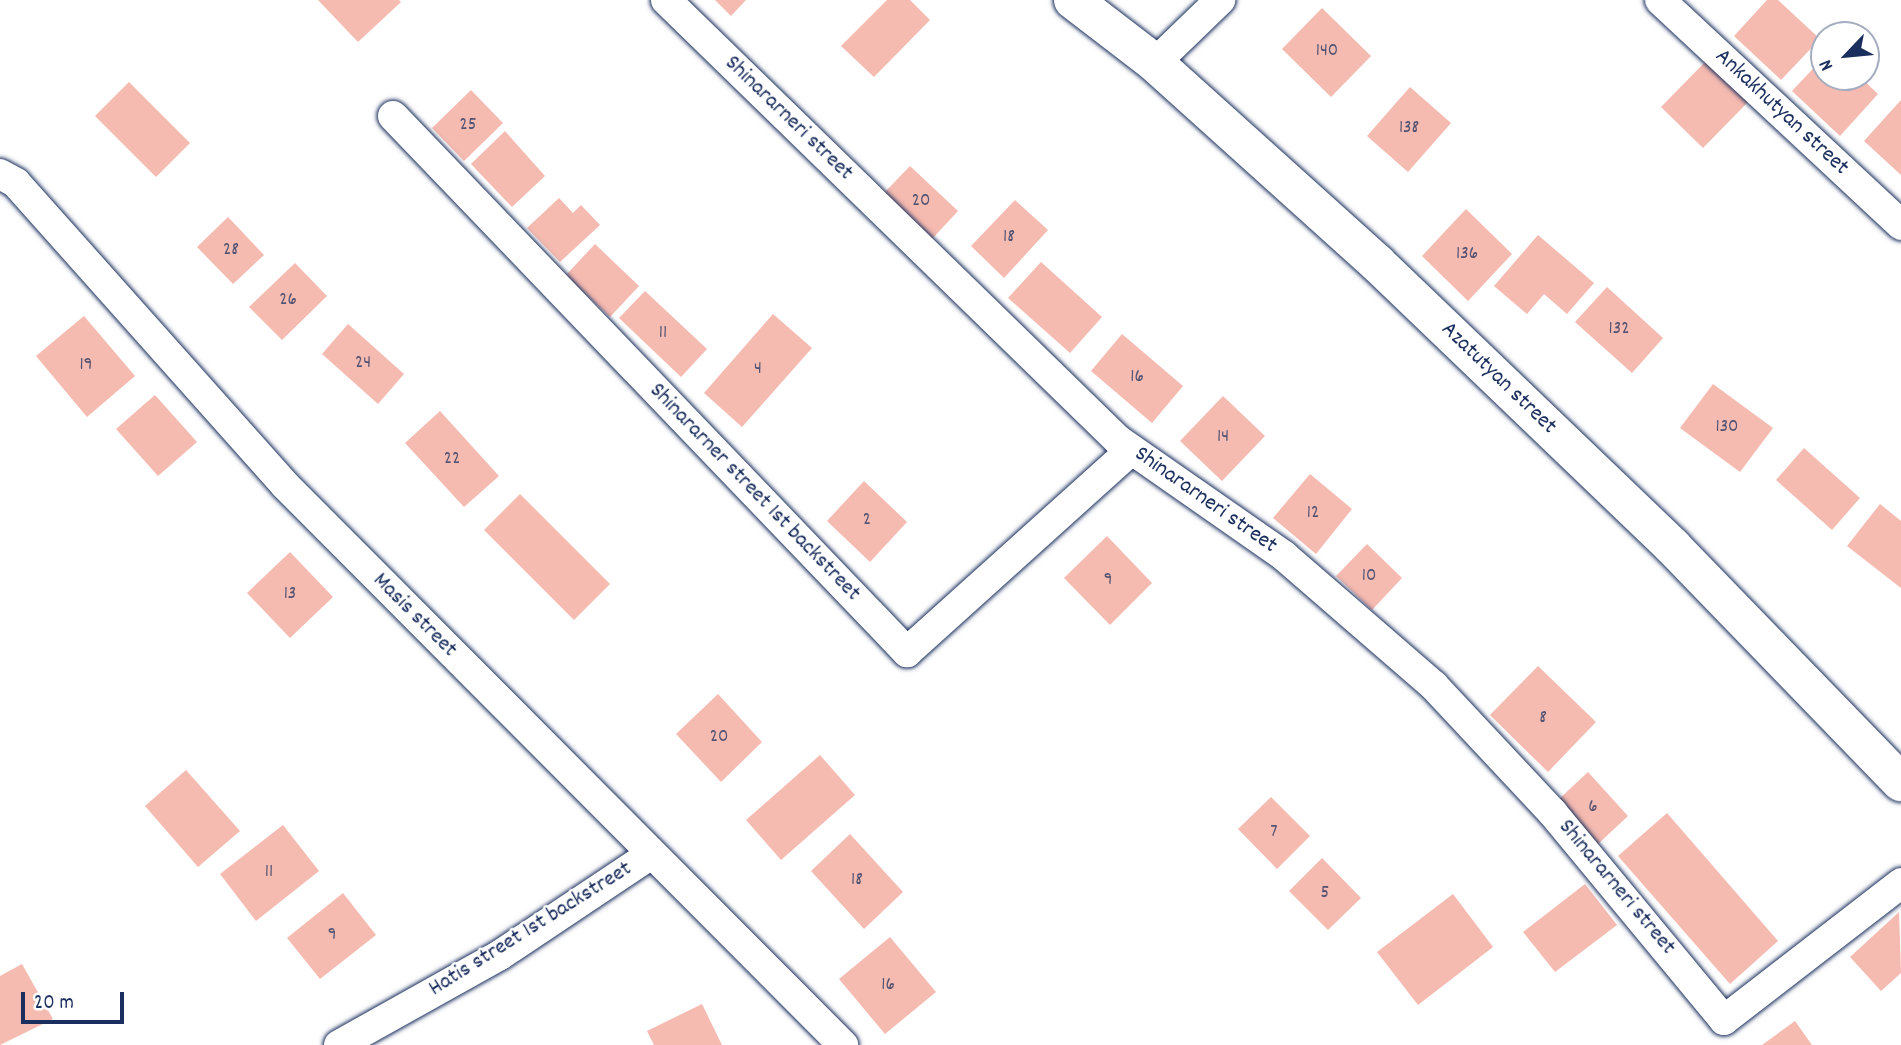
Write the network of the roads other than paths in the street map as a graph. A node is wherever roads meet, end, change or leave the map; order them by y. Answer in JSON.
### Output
{"nodes":[{"id":1,"x":666,"y":0,"type":"edge"},
{"id":2,"x":1073,"y":0,"type":"edge"},
{"id":3,"x":1220,"y":0,"type":"edge"},
{"id":4,"x":1660,"y":0,"type":"edge"},
{"id":5,"x":1155,"y":63,"type":"junction"},
{"id":6,"x":393,"y":116,"type":"dead end"},
{"id":7,"x":0,"y":174,"type":"edge"},
{"id":8,"x":1901,"y":225,"type":"edge"},
{"id":9,"x":1131,"y":450,"type":"junction"},
{"id":10,"x":1901,"y":782,"type":"edge"},
{"id":11,"x":650,"y":855,"type":"junction"},
{"id":12,"x":1901,"y":883,"type":"edge"},
{"id":13,"x":339,"y":1045,"type":"edge"},
{"id":14,"x":843,"y":1045,"type":"edge"}],
"edges":[{"from":1,"to":9,"type":"street","name":"Shinararneri street"},
{"from":2,"to":5,"type":"street","name":"Azatutyan street"},
{"from":3,"to":5,"type":"street"},
{"from":4,"to":8,"type":"street","name":"Ankakhutyan street"},
{"from":5,"to":10,"type":"street","name":"Azatutyan street"},
{"from":6,"to":9,"type":"street","name":"Shinararner street 1st backstreet"},
{"from":7,"to":11,"type":"street","name":"Masis street"},
{"from":9,"to":12,"type":"street","name":"Shinararneri street"},
{"from":11,"to":13,"type":"street","name":"Hatis street 1st backstreet"},
{"from":11,"to":14,"type":"street","name":"Masis street"}]}
